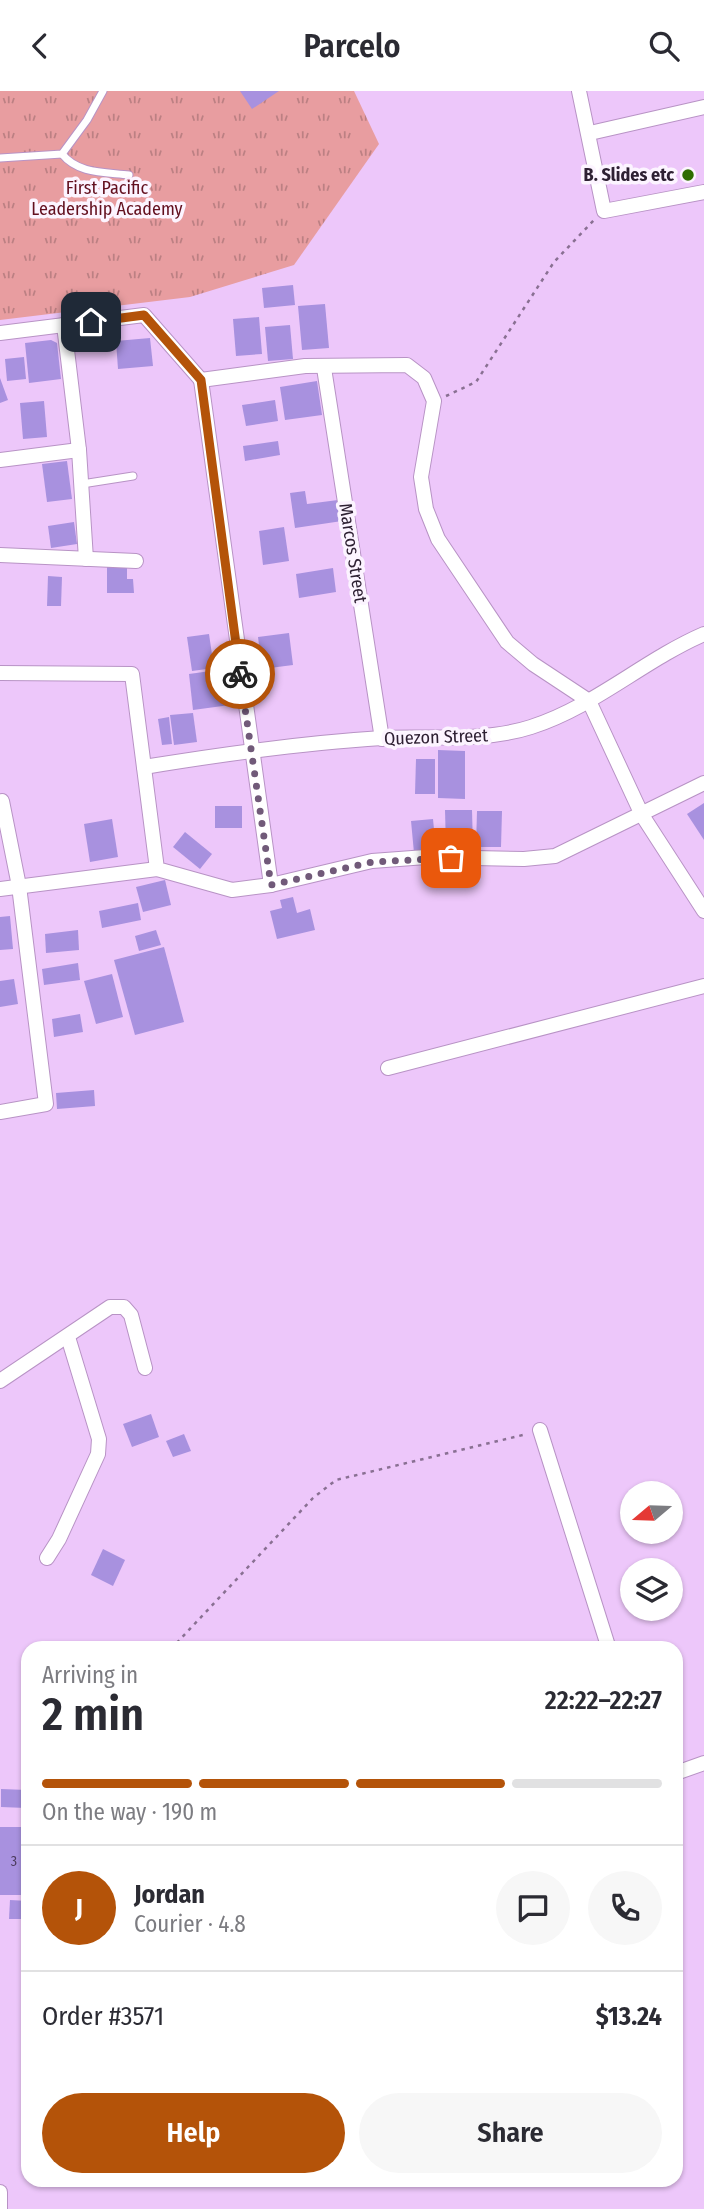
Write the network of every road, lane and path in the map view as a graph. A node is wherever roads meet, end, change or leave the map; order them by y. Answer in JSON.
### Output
{"nodes":[{"id":1,"x":103,"y":91,"type":"edge"},
{"id":2,"x":579,"y":91,"type":"edge"},
{"id":3,"x":704,"y":107,"type":"edge"},
{"id":4,"x":590,"y":133,"type":"junction"},
{"id":5,"x":62,"y":154,"type":"junction"},
{"id":6,"x":0,"y":158,"type":"edge"},
{"id":7,"x":129,"y":175,"type":"dead end"},
{"id":8,"x":704,"y":192,"type":"edge"},
{"id":9,"x":604,"y":211,"type":"junction"},
{"id":10,"x":64,"y":325,"type":"junction"},
{"id":11,"x":0,"y":333,"type":"edge"},
{"id":12,"x":324,"y":368,"type":"junction"},
{"id":13,"x":201,"y":380,"type":"junction"},
{"id":14,"x":434,"y":401,"type":"junction"},
{"id":15,"x":79,"y":450,"type":"junction"},
{"id":16,"x":0,"y":460,"type":"edge"},
{"id":17,"x":132,"y":476,"type":"dead end"},
{"id":18,"x":82,"y":484,"type":"junction"},
{"id":19,"x":0,"y":555,"type":"edge"},
{"id":20,"x":86,"y":559,"type":"junction"},
{"id":21,"x":136,"y":561,"type":"dead end"},
{"id":22,"x":704,"y":633,"type":"edge"},
{"id":23,"x":0,"y":673,"type":"edge"},
{"id":24,"x":589,"y":701,"type":"junction"},
{"id":25,"x":382,"y":739,"type":"junction"},
{"id":26,"x":251,"y":749,"type":"junction"},
{"id":27,"x":144,"y":767,"type":"junction"},
{"id":28,"x":704,"y":783,"type":"edge"},
{"id":29,"x":2,"y":801,"type":"dead end"},
{"id":30,"x":642,"y":815,"type":"junction"},
{"id":31,"x":157,"y":869,"type":"junction"},
{"id":32,"x":271,"y":885,"type":"junction"},
{"id":33,"x":19,"y":886,"type":"junction"},
{"id":34,"x":0,"y":888,"type":"edge"},
{"id":35,"x":704,"y":911,"type":"edge"},
{"id":36,"x":704,"y":986,"type":"edge"},
{"id":37,"x":388,"y":1068,"type":"dead end"},
{"id":38,"x":0,"y":1112,"type":"edge"},
{"id":39,"x":68,"y":1337,"type":"junction"},
{"id":40,"x":145,"y":1368,"type":"dead end"},
{"id":41,"x":0,"y":1381,"type":"edge"},
{"id":42,"x":540,"y":1430,"type":"joint"},
{"id":43,"x":47,"y":1557,"type":"dead end"},
{"id":44,"x":179,"y":1641,"type":"edge"},
{"id":45,"x":606,"y":1641,"type":"edge"},
{"id":46,"x":704,"y":1763,"type":"edge"},
{"id":47,"x":683,"y":1770,"type":"edge"},
{"id":48,"x":0,"y":2192,"type":"edge"},
{"id":49,"x":0,"y":2209,"type":"edge"}],
"edges":[{"from":1,"to":5,"type":"lane"},
{"from":2,"to":4,"type":"street"},
{"from":3,"to":4,"type":"street"},
{"from":4,"to":9,"type":"street"},
{"from":5,"to":6,"type":"lane"},
{"from":5,"to":7,"type":"lane"},
{"from":8,"to":9,"type":"street"},
{"from":9,"to":14,"type":"path"},
{"from":10,"to":11,"type":"street"},
{"from":10,"to":13,"type":"street"},
{"from":10,"to":15,"type":"street"},
{"from":12,"to":13,"type":"street"},
{"from":12,"to":14,"type":"street"},
{"from":12,"to":25,"type":"street","name":"Marcos Street"},
{"from":13,"to":26,"type":"street"},
{"from":14,"to":24,"type":"street"},
{"from":15,"to":16,"type":"street"},
{"from":15,"to":18,"type":"street"},
{"from":17,"to":18,"type":"lane"},
{"from":18,"to":20,"type":"street"},
{"from":19,"to":20,"type":"street"},
{"from":20,"to":21,"type":"street"},
{"from":22,"to":24,"type":"street","name":"Quezon Street"},
{"from":23,"to":27,"type":"street"},
{"from":24,"to":25,"type":"street","name":"Quezon Street"},
{"from":24,"to":30,"type":"street"},
{"from":25,"to":26,"type":"street","name":"Quezon Street"},
{"from":26,"to":27,"type":"street","name":"Quezon Street"},
{"from":26,"to":32,"type":"street"},
{"from":27,"to":31,"type":"street"},
{"from":28,"to":30,"type":"street"},
{"from":29,"to":33,"type":"street"},
{"from":30,"to":32,"type":"street"},
{"from":30,"to":35,"type":"street"},
{"from":31,"to":32,"type":"street"},
{"from":31,"to":33,"type":"street"},
{"from":33,"to":34,"type":"street"},
{"from":33,"to":38,"type":"street"},
{"from":36,"to":37,"type":"street"},
{"from":39,"to":40,"type":"street"},
{"from":39,"to":41,"type":"street"},
{"from":39,"to":43,"type":"street"},
{"from":42,"to":44,"type":"path"},
{"from":42,"to":45,"type":"street"},
{"from":46,"to":47,"type":"street"},
{"from":48,"to":49,"type":"street"}]}
